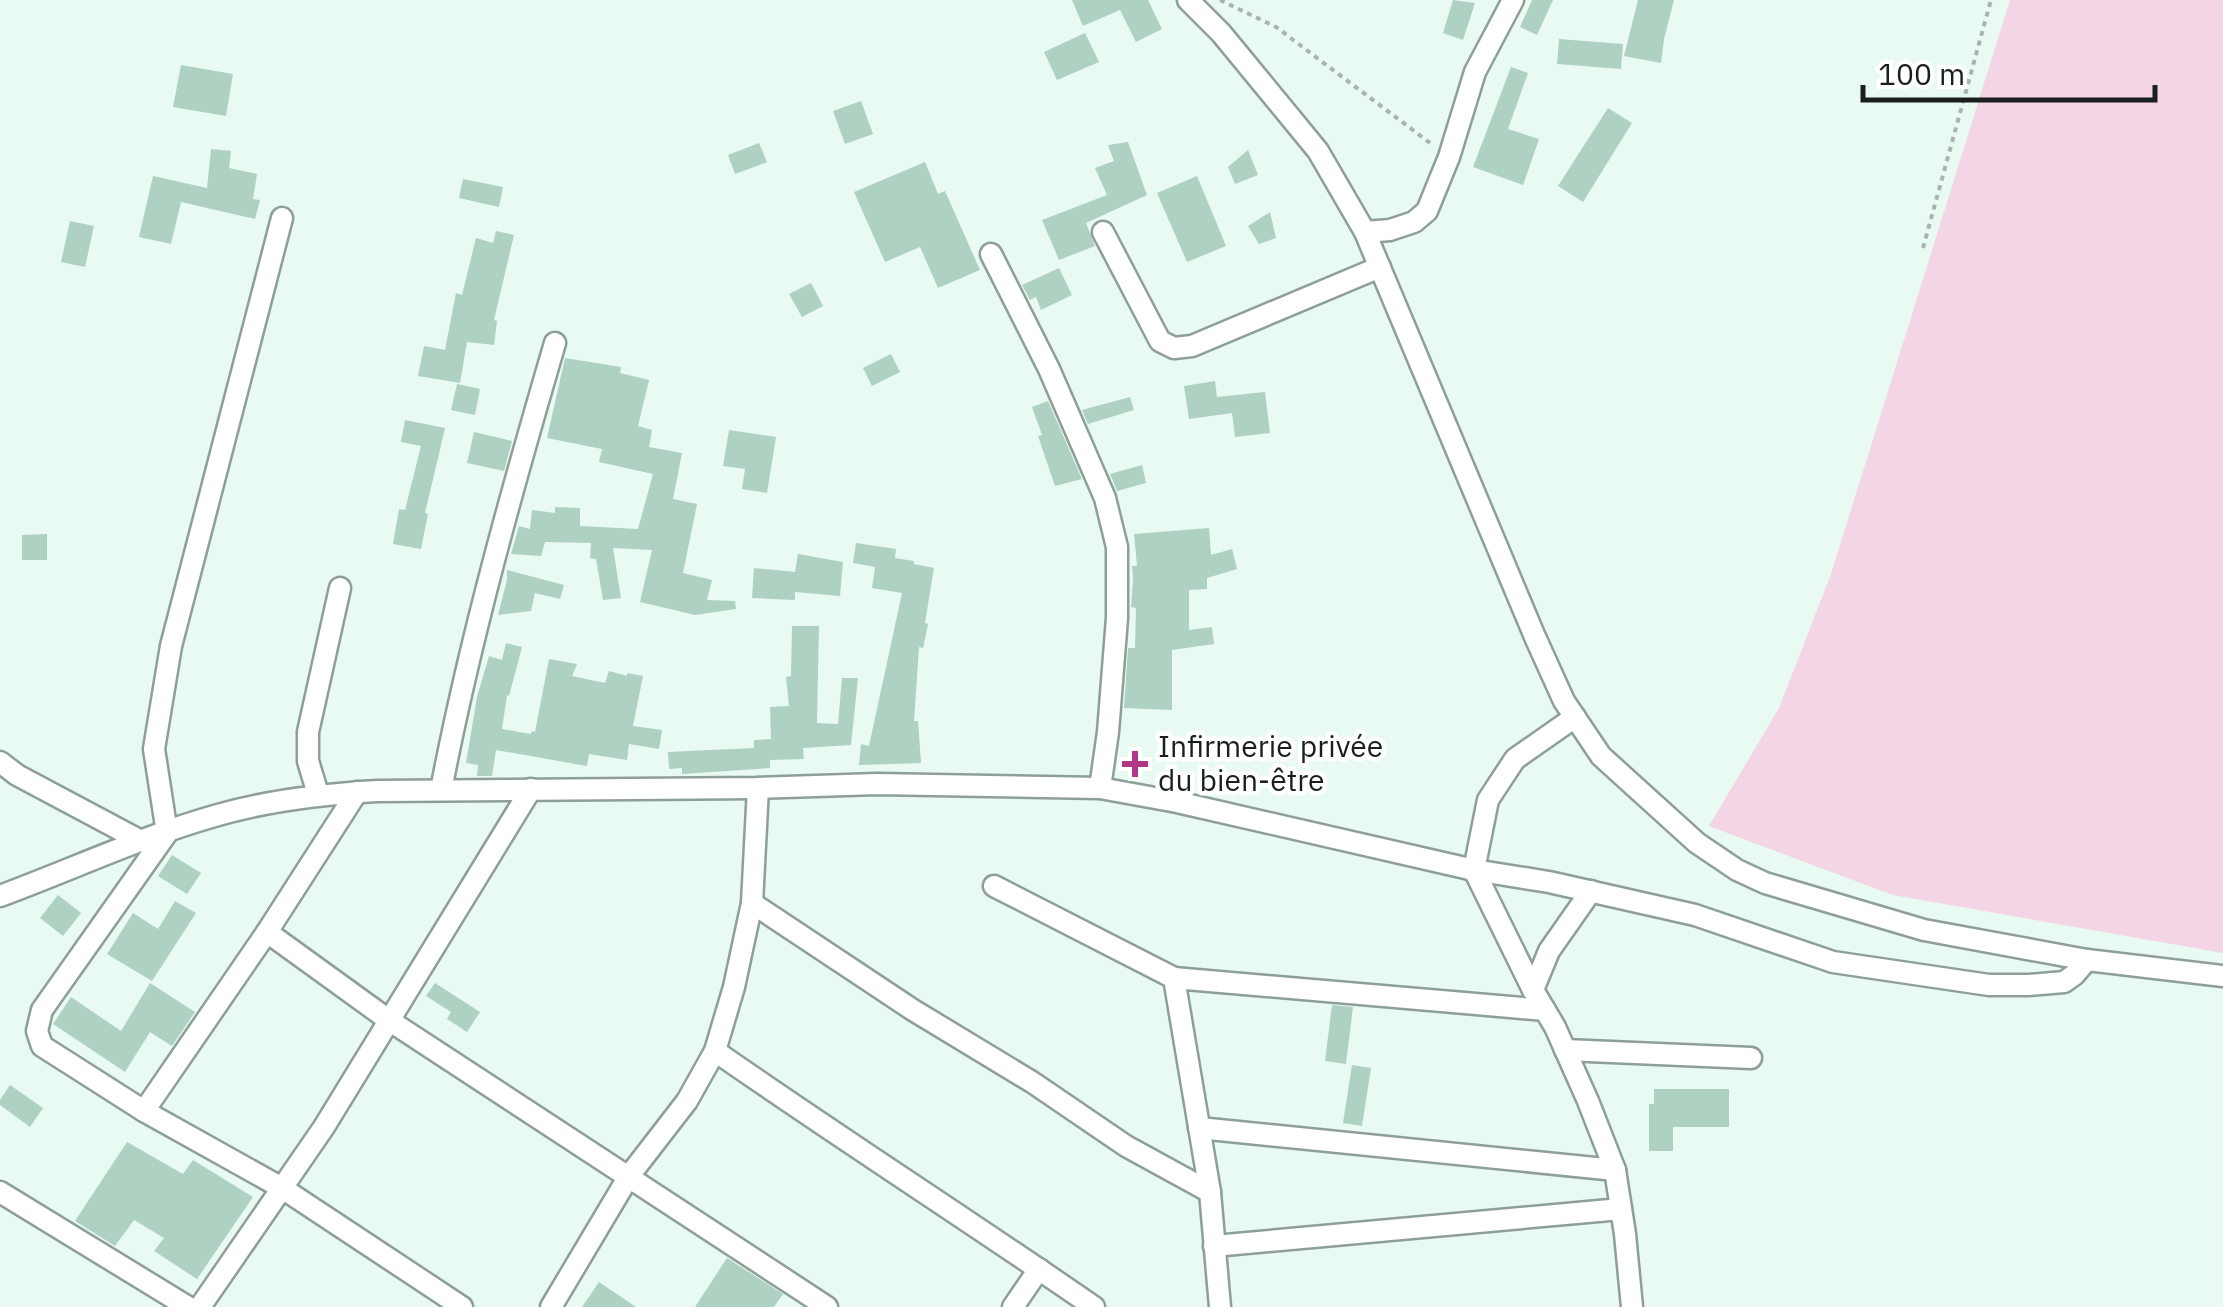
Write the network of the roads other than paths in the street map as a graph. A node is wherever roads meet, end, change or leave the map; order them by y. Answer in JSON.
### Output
{"nodes":[{"id":1,"x":1188,"y":0,"type":"edge"},
{"id":2,"x":1513,"y":0,"type":"edge"},
{"id":3,"x":282,"y":218,"type":"dead end"},
{"id":4,"x":1103,"y":232,"type":"dead end"},
{"id":5,"x":1365,"y":232,"type":"junction"},
{"id":6,"x":991,"y":254,"type":"dead end"},
{"id":7,"x":1380,"y":266,"type":"junction"},
{"id":8,"x":555,"y":343,"type":"dead end"},
{"id":9,"x":340,"y":588,"type":"dead end"},
{"id":10,"x":1575,"y":717,"type":"junction"},
{"id":11,"x":0,"y":762,"type":"edge"},
{"id":12,"x":758,"y":788,"type":"junction"},
{"id":13,"x":1100,"y":788,"type":"junction"},
{"id":14,"x":531,"y":789,"type":"junction"},
{"id":15,"x":441,"y":790,"type":"junction"},
{"id":16,"x":357,"y":792,"type":"junction"},
{"id":17,"x":318,"y":794,"type":"junction"},
{"id":18,"x":167,"y":833,"type":"junction"},
{"id":19,"x":141,"y":841,"type":"junction"},
{"id":20,"x":1474,"y":870,"type":"junction"},
{"id":21,"x":994,"y":886,"type":"dead end"},
{"id":22,"x":1591,"y":891,"type":"junction"},
{"id":23,"x":0,"y":896,"type":"edge"},
{"id":24,"x":752,"y":903,"type":"junction"},
{"id":25,"x":267,"y":932,"type":"junction"},
{"id":26,"x":2087,"y":960,"type":"junction"},
{"id":27,"x":2223,"y":976,"type":"edge"},
{"id":28,"x":1174,"y":978,"type":"junction"},
{"id":29,"x":1533,"y":990,"type":"junction"},
{"id":30,"x":1545,"y":1010,"type":"junction"},
{"id":31,"x":390,"y":1021,"type":"junction"},
{"id":32,"x":1565,"y":1050,"type":"junction"},
{"id":33,"x":715,"y":1051,"type":"junction"},
{"id":34,"x":1752,"y":1058,"type":"dead end"},
{"id":35,"x":144,"y":1111,"type":"junction"},
{"id":36,"x":1199,"y":1128,"type":"junction"},
{"id":37,"x":1615,"y":1170,"type":"junction"},
{"id":38,"x":630,"y":1176,"type":"junction"},
{"id":39,"x":282,"y":1188,"type":"junction"},
{"id":40,"x":0,"y":1192,"type":"edge"},
{"id":41,"x":1210,"y":1192,"type":"junction"},
{"id":42,"x":1621,"y":1209,"type":"junction"},
{"id":43,"x":1214,"y":1246,"type":"junction"},
{"id":44,"x":1039,"y":1269,"type":"junction"},
{"id":45,"x":188,"y":1307,"type":"edge"},
{"id":46,"x":200,"y":1307,"type":"edge"},
{"id":47,"x":462,"y":1307,"type":"edge"},
{"id":48,"x":552,"y":1307,"type":"edge"},
{"id":49,"x":826,"y":1307,"type":"edge"},
{"id":50,"x":1014,"y":1307,"type":"edge"},
{"id":51,"x":1094,"y":1307,"type":"edge"},
{"id":52,"x":1220,"y":1307,"type":"edge"},
{"id":53,"x":1632,"y":1307,"type":"edge"}],
"edges":[{"from":1,"to":5,"type":"street"},
{"from":2,"to":5,"type":"street"},
{"from":3,"to":18,"type":"street"},
{"from":4,"to":7,"type":"street"},
{"from":5,"to":7,"type":"street"},
{"from":6,"to":13,"type":"street"},
{"from":7,"to":10,"type":"street"},
{"from":8,"to":15,"type":"street"},
{"from":9,"to":17,"type":"street"},
{"from":10,"to":20,"type":"street"},
{"from":10,"to":26,"type":"street"},
{"from":11,"to":19,"type":"street"},
{"from":12,"to":13,"type":"street"},
{"from":12,"to":14,"type":"street"},
{"from":12,"to":24,"type":"street"},
{"from":13,"to":20,"type":"street"},
{"from":14,"to":15,"type":"street"},
{"from":14,"to":31,"type":"street"},
{"from":15,"to":16,"type":"street"},
{"from":16,"to":17,"type":"street"},
{"from":16,"to":25,"type":"street"},
{"from":17,"to":18,"type":"street"},
{"from":18,"to":19,"type":"street"},
{"from":18,"to":35,"type":"street"},
{"from":19,"to":23,"type":"street"},
{"from":20,"to":22,"type":"street"},
{"from":20,"to":29,"type":"street"},
{"from":21,"to":28,"type":"street"},
{"from":22,"to":26,"type":"street"},
{"from":22,"to":29,"type":"street"},
{"from":24,"to":33,"type":"street"},
{"from":24,"to":41,"type":"street"},
{"from":25,"to":31,"type":"street"},
{"from":25,"to":35,"type":"street"},
{"from":26,"to":27,"type":"street"},
{"from":28,"to":30,"type":"street"},
{"from":28,"to":36,"type":"street"},
{"from":29,"to":30,"type":"street"},
{"from":30,"to":32,"type":"street"},
{"from":31,"to":38,"type":"street"},
{"from":31,"to":39,"type":"street"},
{"from":32,"to":34,"type":"street"},
{"from":32,"to":37,"type":"street"},
{"from":33,"to":38,"type":"street"},
{"from":33,"to":44,"type":"street"},
{"from":35,"to":39,"type":"street"},
{"from":36,"to":37,"type":"street"},
{"from":36,"to":41,"type":"street"},
{"from":37,"to":42,"type":"street"},
{"from":38,"to":48,"type":"street"},
{"from":38,"to":49,"type":"street"},
{"from":39,"to":46,"type":"street"},
{"from":39,"to":47,"type":"street"},
{"from":40,"to":45,"type":"street"},
{"from":41,"to":43,"type":"street"},
{"from":42,"to":43,"type":"street"},
{"from":42,"to":53,"type":"street"},
{"from":43,"to":52,"type":"street"},
{"from":44,"to":50,"type":"street"},
{"from":44,"to":51,"type":"street"}]}
